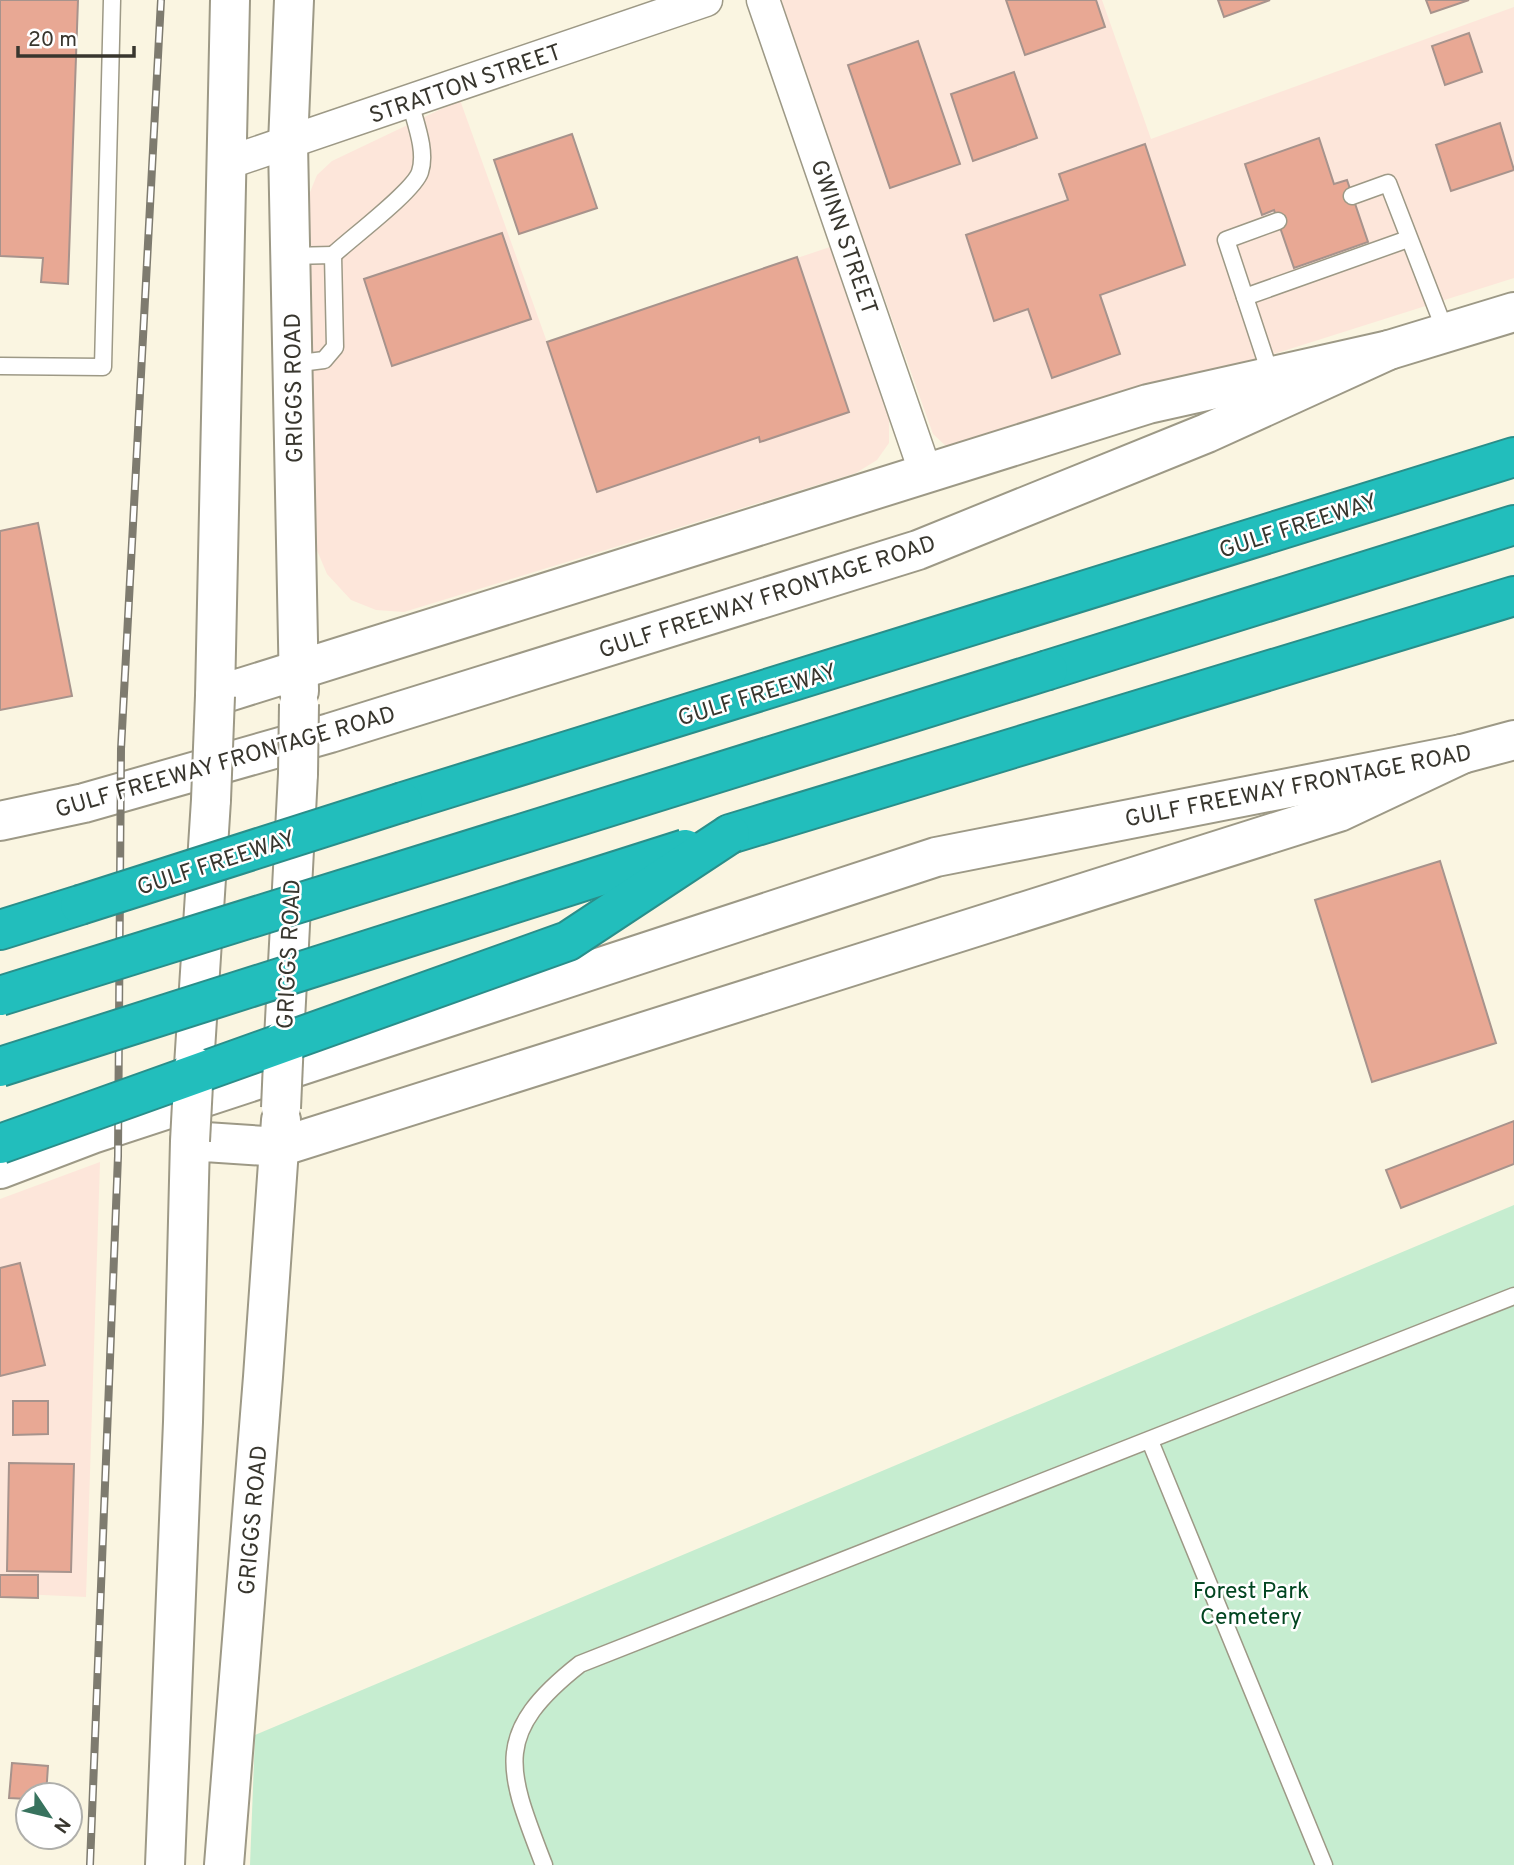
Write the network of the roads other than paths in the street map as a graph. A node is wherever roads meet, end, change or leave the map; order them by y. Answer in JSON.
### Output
{"nodes":[{"id":1,"x":112,"y":0,"type":"edge"},
{"id":2,"x":230,"y":0,"type":"edge"},
{"id":3,"x":294,"y":0,"type":"edge"},
{"id":4,"x":706,"y":0,"type":"edge"},
{"id":5,"x":763,"y":0,"type":"edge"},
{"id":6,"x":410,"y":102,"type":"junction"},
{"id":7,"x":288,"y":144,"type":"junction"},
{"id":8,"x":224,"y":164,"type":"junction"},
{"id":9,"x":1352,"y":196,"type":"dead end"},
{"id":10,"x":1278,"y":221,"type":"dead end"},
{"id":11,"x":1408,"y":239,"type":"junction"},
{"id":12,"x":333,"y":255,"type":"junction"},
{"id":13,"x":290,"y":256,"type":"junction"},
{"id":14,"x":1245,"y":297,"type":"junction"},
{"id":15,"x":1514,"y":312,"type":"edge"},
{"id":16,"x":1446,"y":333,"type":"junction"},
{"id":17,"x":1389,"y":350,"type":"junction"},
{"id":18,"x":292,"y":365,"type":"junction"},
{"id":19,"x":0,"y":366,"type":"edge"},
{"id":20,"x":1271,"y":376,"type":"junction"},
{"id":21,"x":1514,"y":457,"type":"edge"},
{"id":22,"x":926,"y":474,"type":"junction"},
{"id":23,"x":1514,"y":524,"type":"edge"},
{"id":24,"x":1514,"y":596,"type":"edge"},
{"id":25,"x":299,"y":686,"type":"junction"},
{"id":26,"x":215,"y":696,"type":"junction"},
{"id":27,"x":1514,"y":740,"type":"edge"},
{"id":28,"x":1462,"y":754,"type":"junction"},
{"id":29,"x":0,"y":821,"type":"edge"},
{"id":30,"x":730,"y":834,"type":"junction"},
{"id":31,"x":0,"y":901,"type":"edge"},
{"id":32,"x":80,"y":905,"type":"junction"},
{"id":33,"x":0,"y":930,"type":"edge"},
{"id":34,"x":0,"y":996,"type":"edge"},
{"id":35,"x":0,"y":1068,"type":"edge"},
{"id":36,"x":190,"y":1141,"type":"junction"},
{"id":37,"x":0,"y":1144,"type":"edge"},
{"id":38,"x":280,"y":1147,"type":"junction"},
{"id":39,"x":0,"y":1169,"type":"edge"},
{"id":40,"x":1514,"y":1296,"type":"edge"},
{"id":41,"x":1150,"y":1441,"type":"junction"},
{"id":42,"x":224,"y":1856,"type":"edge"},
{"id":43,"x":165,"y":1857,"type":"edge"},
{"id":44,"x":544,"y":1865,"type":"edge"},
{"id":45,"x":1324,"y":1865,"type":"edge"}],
"edges":[{"from":1,"to":19,"type":"lane"},
{"from":2,"to":8,"type":"main road"},
{"from":3,"to":7,"type":"main road","name":"GRIGGS ROAD"},
{"from":4,"to":6,"type":"street","name":"STRATTON STREET"},
{"from":5,"to":22,"type":"street","name":"GWINN STREET"},
{"from":6,"to":7,"type":"street","name":"STRATTON STREET"},
{"from":6,"to":12,"type":"lane"},
{"from":7,"to":8,"type":"street","name":"STRATTON STREET"},
{"from":7,"to":13,"type":"main road","name":"GRIGGS ROAD"},
{"from":8,"to":26,"type":"main road"},
{"from":9,"to":11,"type":"lane"},
{"from":10,"to":14,"type":"lane"},
{"from":11,"to":14,"type":"lane"},
{"from":11,"to":16,"type":"lane"},
{"from":12,"to":13,"type":"lane"},
{"from":12,"to":18,"type":"lane"},
{"from":13,"to":18,"type":"main road","name":"GRIGGS ROAD"},
{"from":14,"to":20,"type":"lane"},
{"from":15,"to":16,"type":"main road","name":"GULF FREEWAY FRONTAGE ROAD"},
{"from":16,"to":17,"type":"main road","name":"GULF FREEWAY FRONTAGE ROAD"},
{"from":17,"to":20,"type":"main road"},
{"from":17,"to":29,"type":"main road","name":"GULF FREEWAY FRONTAGE ROAD"},
{"from":18,"to":25,"type":"main road","name":"GRIGGS ROAD"},
{"from":20,"to":22,"type":"main road"},
{"from":21,"to":32,"type":"highway","name":"GULF FREEWAY","bridge":true},
{"from":22,"to":25,"type":"main road"},
{"from":23,"to":34,"type":"highway","bridge":true},
{"from":24,"to":30,"type":"highway"},
{"from":25,"to":26,"type":"main road"},
{"from":25,"to":38,"type":"main road","name":"GRIGGS ROAD","bridge":true},
{"from":26,"to":36,"type":"main road","bridge":true},
{"from":27,"to":28,"type":"main road","name":"GULF FREEWAY FRONTAGE ROAD"},
{"from":28,"to":38,"type":"main road"},
{"from":28,"to":39,"type":"main road","name":"GULF FREEWAY FRONTAGE ROAD"},
{"from":30,"to":35,"type":"highway","bridge":true},
{"from":30,"to":37,"type":"highway","bridge":true},
{"from":31,"to":32,"type":"highway"},
{"from":32,"to":33,"type":"highway","name":"GULF FREEWAY"},
{"from":36,"to":38,"type":"main road"},
{"from":36,"to":43,"type":"main road"},
{"from":38,"to":42,"type":"main road","name":"GRIGGS ROAD"},
{"from":40,"to":41,"type":"lane"},
{"from":41,"to":44,"type":"lane"},
{"from":41,"to":45,"type":"lane"},
{"from":42,"to":43,"type":"main road"}]}
